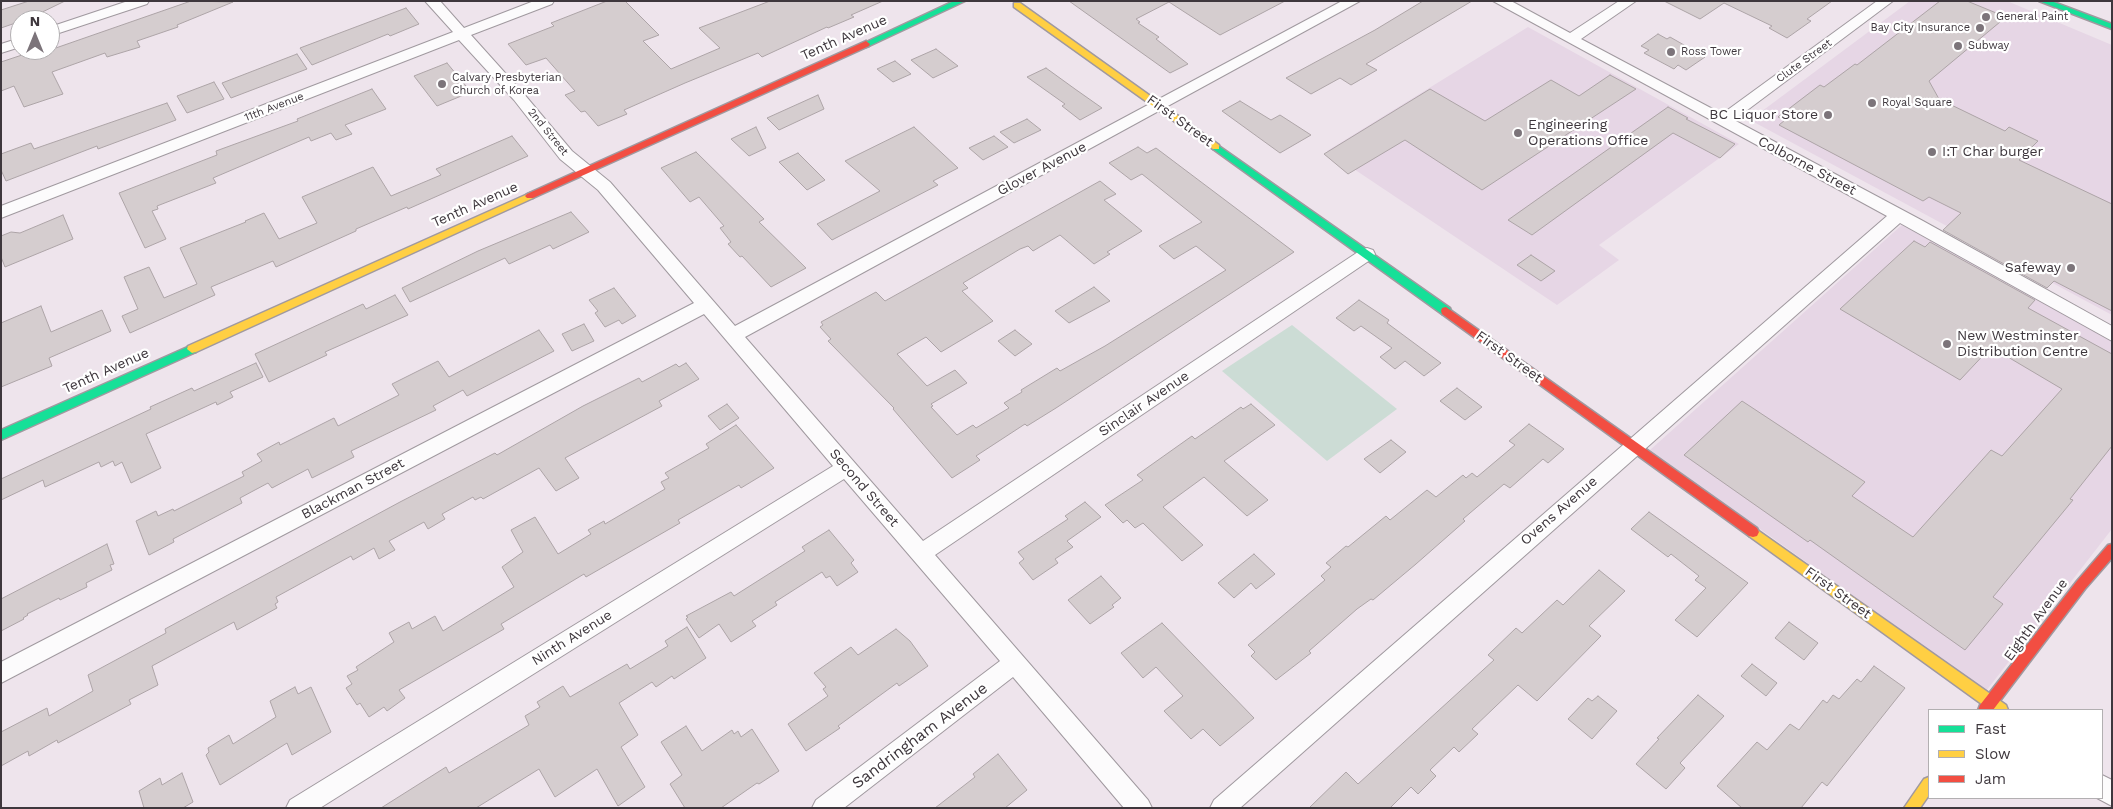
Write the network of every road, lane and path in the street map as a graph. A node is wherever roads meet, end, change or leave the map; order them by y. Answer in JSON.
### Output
{"nodes":[{"id":1,"x":142,"y":1,"type":"edge"},
{"id":2,"x":432,"y":1,"type":"edge"},
{"id":3,"x":547,"y":1,"type":"edge"},
{"id":4,"x":961,"y":1,"type":"edge"},
{"id":5,"x":1353,"y":1,"type":"edge"},
{"id":6,"x":1500,"y":1,"type":"edge"},
{"id":7,"x":1629,"y":1,"type":"edge"},
{"id":8,"x":1886,"y":1,"type":"edge"},
{"id":9,"x":2043,"y":1,"type":"edge"},
{"id":10,"x":1017,"y":5,"type":"dead end"},
{"id":11,"x":2112,"y":27,"type":"edge"},
{"id":12,"x":60,"y":29,"type":"edge"},
{"id":13,"x":461,"y":34,"type":"junction"},
{"id":14,"x":1571,"y":39,"type":"junction"},
{"id":15,"x":1158,"y":106,"type":"junction"},
{"id":16,"x":1722,"y":121,"type":"junction"},
{"id":17,"x":585,"y":171,"type":"junction"},
{"id":18,"x":1,"y":212,"type":"edge"},
{"id":19,"x":1898,"y":215,"type":"junction"},
{"id":20,"x":1366,"y":254,"type":"junction"},
{"id":21,"x":705,"y":305,"type":"junction"},
{"id":22,"x":2112,"y":334,"type":"edge"},
{"id":23,"x":732,"y":336,"type":"junction"},
{"id":24,"x":1,"y":435,"type":"edge"},
{"id":25,"x":1633,"y":446,"type":"junction"},
{"id":26,"x":846,"y":468,"type":"junction"},
{"id":27,"x":2112,"y":549,"type":"edge"},
{"id":28,"x":921,"y":554,"type":"junction"},
{"id":29,"x":1015,"y":662,"type":"junction"},
{"id":30,"x":1,"y":674,"type":"edge"},
{"id":31,"x":1988,"y":706,"type":"edge"},
{"id":32,"x":1928,"y":785,"type":"edge"},
{"id":33,"x":298,"y":808,"type":"edge"},
{"id":34,"x":824,"y":808,"type":"edge"},
{"id":35,"x":1140,"y":808,"type":"edge"},
{"id":36,"x":1222,"y":808,"type":"edge"},
{"id":37,"x":1912,"y":808,"type":"edge"}],
"edges":[{"from":1,"to":12,"type":"street"},
{"from":2,"to":13,"type":"street","name":"2nd Street"},
{"from":3,"to":13,"type":"street","name":"11th Avenue"},
{"from":4,"to":17,"type":"street","name":"Tenth Avenue"},
{"from":5,"to":15,"type":"street","name":"Glover Avenue"},
{"from":6,"to":14,"type":"street","name":"Colborne Street"},
{"from":7,"to":14,"type":"street"},
{"from":8,"to":16,"type":"street","name":"Clute Street"},
{"from":9,"to":11,"type":"street"},
{"from":10,"to":15,"type":"street","name":"First Street"},
{"from":13,"to":17,"type":"street","name":"2nd Street"},
{"from":13,"to":18,"type":"street","name":"11th Avenue"},
{"from":14,"to":16,"type":"street","name":"Colborne Street"},
{"from":15,"to":20,"type":"street","name":"First Street"},
{"from":15,"to":23,"type":"street","name":"Glover Avenue"},
{"from":16,"to":19,"type":"street","name":"Colborne Street"},
{"from":17,"to":21,"type":"street","name":"Second Street"},
{"from":17,"to":24,"type":"street","name":"Tenth Avenue"},
{"from":19,"to":22,"type":"street","name":"Colborne Street"},
{"from":19,"to":25,"type":"street","name":"Ovens Avenue"},
{"from":20,"to":25,"type":"street","name":"First Street"},
{"from":20,"to":28,"type":"street","name":"Sinclair Avenue"},
{"from":21,"to":23,"type":"street","name":"Second Street"},
{"from":21,"to":30,"type":"street","name":"Blackman Street"},
{"from":23,"to":26,"type":"street","name":"Second Street"},
{"from":25,"to":31,"type":"street","name":"First Street"},
{"from":25,"to":36,"type":"street","name":"Ovens Avenue"},
{"from":26,"to":28,"type":"street","name":"Second Street"},
{"from":26,"to":33,"type":"street","name":"Ninth Avenue"},
{"from":27,"to":31,"type":"street","name":"Eighth Avenue"},
{"from":28,"to":29,"type":"street","name":"Second Street"},
{"from":29,"to":34,"type":"street","name":"Sandringham Avenue"},
{"from":29,"to":35,"type":"street","name":"Second Street"},
{"from":32,"to":37,"type":"street"}]}
